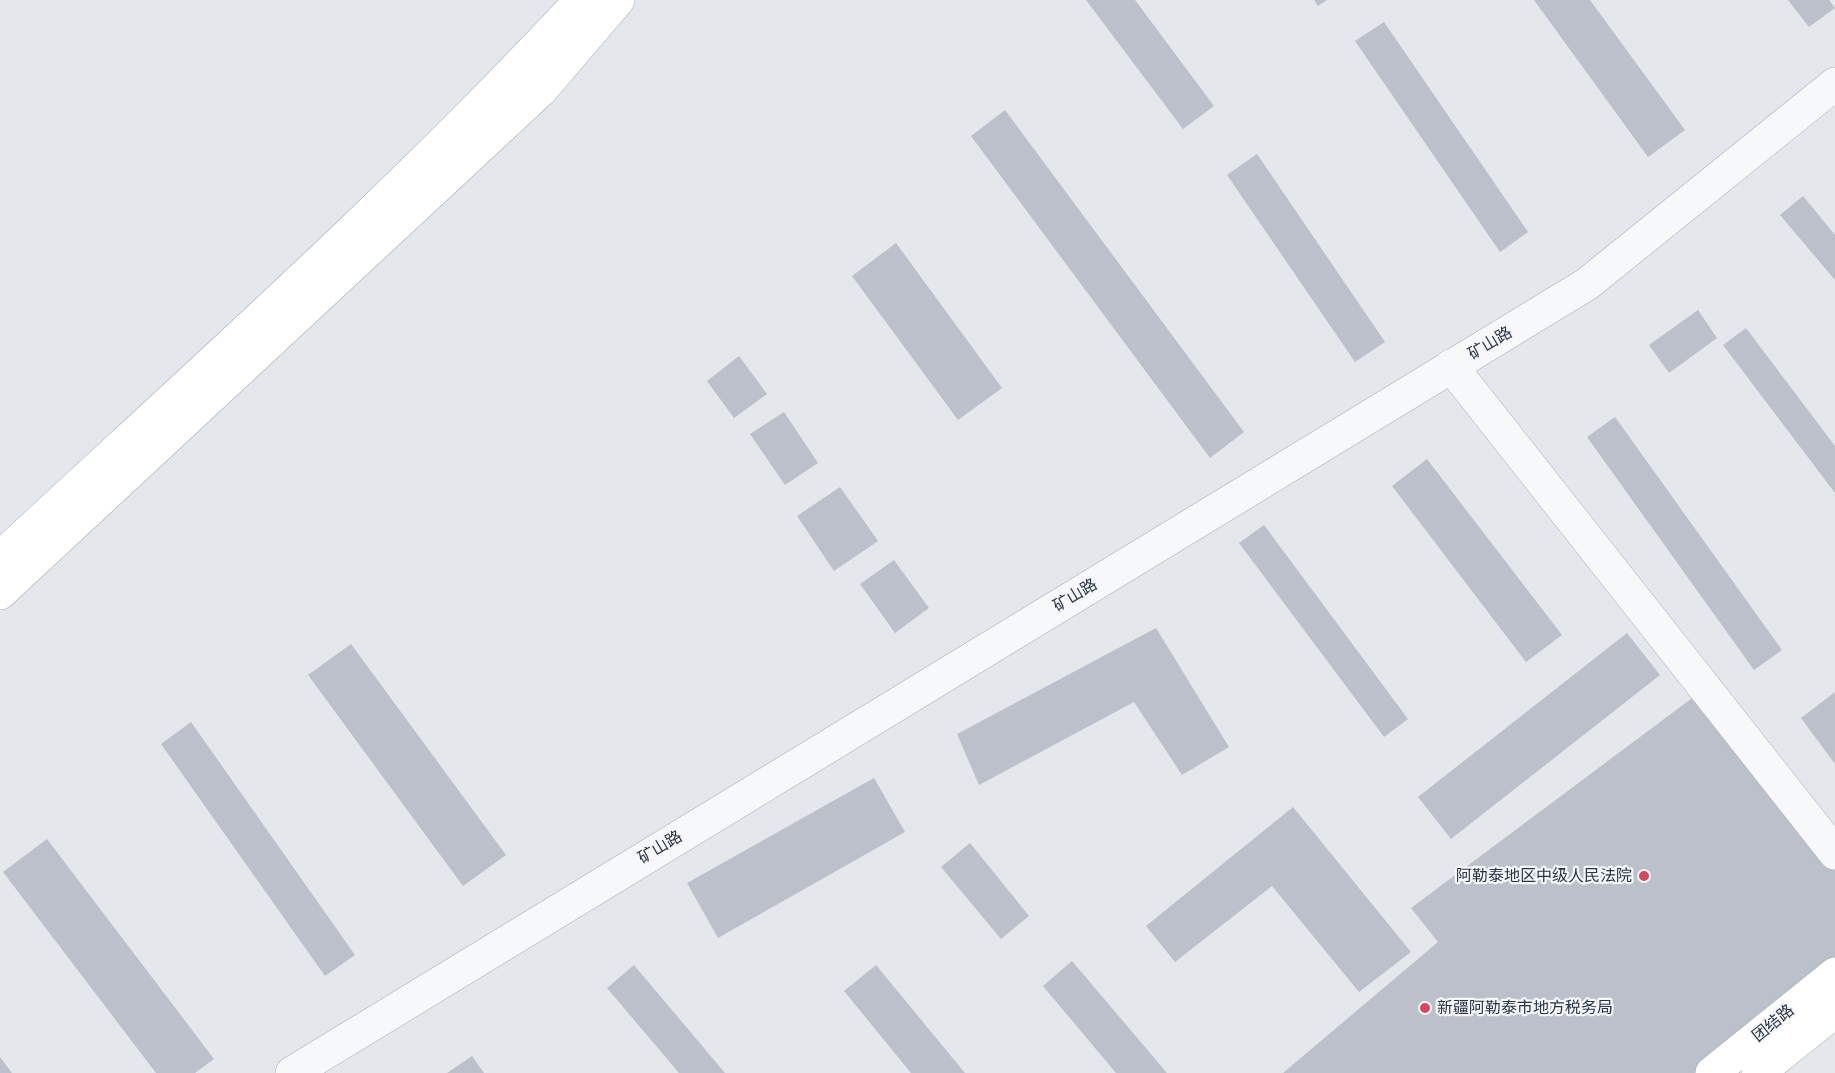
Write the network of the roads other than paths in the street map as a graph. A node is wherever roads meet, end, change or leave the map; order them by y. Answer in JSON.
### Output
{"nodes":[{"id":1,"x":581,"y":0,"type":"edge"},
{"id":2,"x":618,"y":0,"type":"edge"},
{"id":3,"x":1835,"y":84,"type":"edge"},
{"id":4,"x":1451,"y":366,"type":"junction"},
{"id":5,"x":0,"y":558,"type":"edge"},
{"id":6,"x":0,"y":592,"type":"edge"},
{"id":7,"x":1835,"y":853,"type":"edge"},
{"id":8,"x":1835,"y":974,"type":"edge"},
{"id":9,"x":1835,"y":1011,"type":"edge"},
{"id":10,"x":292,"y":1073,"type":"edge"},
{"id":11,"x":1712,"y":1073,"type":"edge"},
{"id":12,"x":1758,"y":1073,"type":"edge"}],
"edges":[{"from":1,"to":5,"type":"main road"},
{"from":2,"to":6,"type":"main road"},
{"from":3,"to":4,"type":"street","name":"矿山路"},
{"from":4,"to":7,"type":"street"},
{"from":4,"to":10,"type":"street","name":"矿山路"},
{"from":8,"to":11,"type":"main road","name":"团结路"},
{"from":9,"to":12,"type":"main road","name":"团结路"}]}
